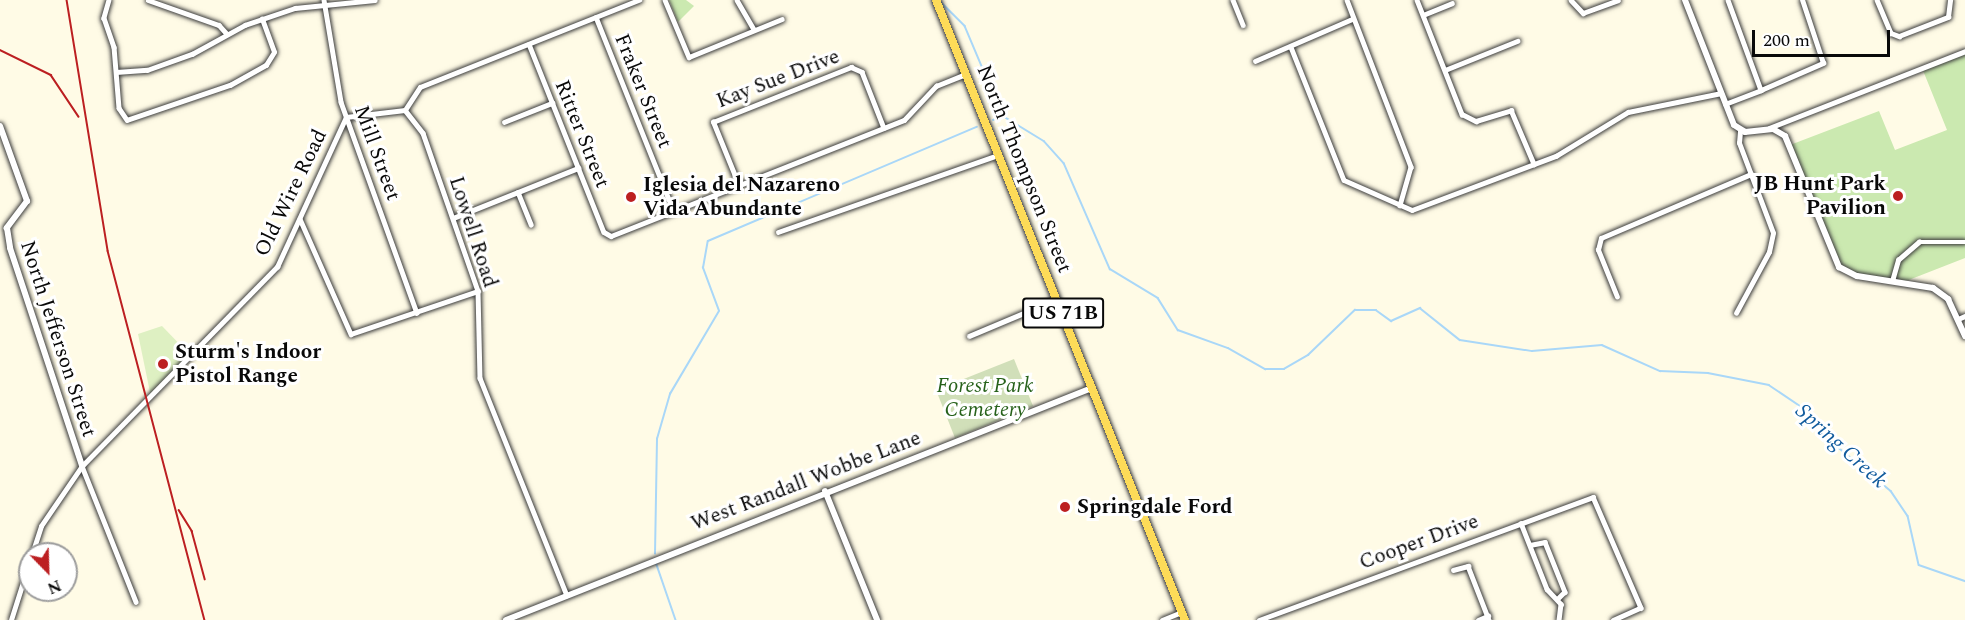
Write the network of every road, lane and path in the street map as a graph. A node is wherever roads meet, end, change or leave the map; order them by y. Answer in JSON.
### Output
{"nodes":[{"id":1,"x":109,"y":0,"type":"edge"},
{"id":2,"x":148,"y":0,"type":"edge"},
{"id":3,"x":324,"y":0,"type":"edge"},
{"id":4,"x":375,"y":0,"type":"edge"},
{"id":5,"x":639,"y":0,"type":"edge"},
{"id":6,"x":665,"y":0,"type":"edge"},
{"id":7,"x":737,"y":0,"type":"edge"},
{"id":8,"x":1233,"y":0,"type":"edge"},
{"id":9,"x":1347,"y":0,"type":"edge"},
{"id":10,"x":1417,"y":0,"type":"edge"},
{"id":11,"x":1571,"y":0,"type":"edge"},
{"id":12,"x":1618,"y":0,"type":"edge"},
{"id":13,"x":1685,"y":0,"type":"edge"},
{"id":14,"x":1728,"y":0,"type":"edge"},
{"id":15,"x":1802,"y":0,"type":"edge"},
{"id":16,"x":1877,"y":0,"type":"edge"},
{"id":17,"x":1950,"y":0,"type":"edge"},
{"id":18,"x":938,"y":3,"type":"edge"},
{"id":19,"x":1452,"y":3,"type":"dead end"},
{"id":20,"x":325,"y":7,"type":"junction"},
{"id":21,"x":1423,"y":15,"type":"junction"},
{"id":22,"x":596,"y":17,"type":"junction"},
{"id":23,"x":262,"y":19,"type":"junction"},
{"id":24,"x":1352,"y":19,"type":"junction"},
{"id":25,"x":782,"y":20,"type":"dead end"},
{"id":26,"x":1243,"y":25,"type":"dead end"},
{"id":27,"x":754,"y":30,"type":"junction"},
{"id":28,"x":227,"y":34,"type":"junction"},
{"id":29,"x":1518,"y":41,"type":"dead end"},
{"id":30,"x":529,"y":44,"type":"junction"},
{"id":31,"x":1291,"y":46,"type":"junction"},
{"id":32,"x":1965,"y":51,"type":"edge"},
{"id":33,"x":1255,"y":62,"type":"dead end"},
{"id":34,"x":1445,"y":70,"type":"junction"},
{"id":35,"x":116,"y":72,"type":"junction"},
{"id":36,"x":966,"y":74,"type":"junction"},
{"id":37,"x":1761,"y":90,"type":"junction"},
{"id":38,"x":1721,"y":93,"type":"junction"},
{"id":39,"x":552,"y":103,"type":"junction"},
{"id":40,"x":1725,"y":104,"type":"junction"},
{"id":41,"x":405,"y":110,"type":"junction"},
{"id":42,"x":346,"y":117,"type":"junction"},
{"id":43,"x":504,"y":122,"type":"dead end"},
{"id":44,"x":0,"y":126,"type":"edge"},
{"id":45,"x":884,"y":128,"type":"junction"},
{"id":46,"x":1766,"y":129,"type":"junction"},
{"id":47,"x":1740,"y":131,"type":"junction"},
{"id":48,"x":998,"y":155,"type":"junction"},
{"id":49,"x":1534,"y":164,"type":"junction"},
{"id":50,"x":578,"y":168,"type":"junction"},
{"id":51,"x":1751,"y":174,"type":"junction"},
{"id":52,"x":739,"y":186,"type":"junction"},
{"id":53,"x":518,"y":192,"type":"junction"},
{"id":54,"x":1400,"y":205,"type":"junction"},
{"id":55,"x":673,"y":210,"type":"junction"},
{"id":56,"x":453,"y":218,"type":"junction"},
{"id":57,"x":300,"y":219,"type":"junction"},
{"id":58,"x":531,"y":225,"type":"dead end"},
{"id":59,"x":778,"y":232,"type":"dead end"},
{"id":60,"x":1965,"y":242,"type":"edge"},
{"id":61,"x":1892,"y":281,"type":"junction"},
{"id":62,"x":478,"y":291,"type":"junction"},
{"id":63,"x":1617,"y":297,"type":"dead end"},
{"id":64,"x":1057,"y":299,"type":"junction"},
{"id":65,"x":417,"y":313,"type":"junction"},
{"id":66,"x":1736,"y":313,"type":"dead end"},
{"id":67,"x":1965,"y":316,"type":"edge"},
{"id":68,"x":1958,"y":319,"type":"junction"},
{"id":69,"x":969,"y":336,"type":"dead end"},
{"id":70,"x":1965,"y":336,"type":"edge"},
{"id":71,"x":1092,"y":388,"type":"junction"},
{"id":72,"x":82,"y":466,"type":"junction"},
{"id":73,"x":825,"y":491,"type":"junction"},
{"id":74,"x":1521,"y":523,"type":"junction"},
{"id":75,"x":37,"y":542,"type":"edge"},
{"id":76,"x":1530,"y":545,"type":"junction"},
{"id":77,"x":1453,"y":570,"type":"dead end"},
{"id":78,"x":567,"y":595,"type":"junction"},
{"id":79,"x":18,"y":598,"type":"edge"},
{"id":80,"x":1559,"y":598,"type":"junction"},
{"id":81,"x":136,"y":602,"type":"dead end"},
{"id":82,"x":1183,"y":616,"type":"edge"},
{"id":83,"x":1488,"y":618,"type":"edge"},
{"id":84,"x":11,"y":620,"type":"edge"},
{"id":85,"x":506,"y":620,"type":"edge"},
{"id":86,"x":877,"y":620,"type":"edge"},
{"id":87,"x":1162,"y":620,"type":"edge"},
{"id":88,"x":1259,"y":620,"type":"edge"},
{"id":89,"x":1478,"y":620,"type":"edge"},
{"id":90,"x":1559,"y":620,"type":"edge"},
{"id":91,"x":1614,"y":620,"type":"edge"}],
"edges":[{"from":1,"to":35,"type":"street"},
{"from":2,"to":28,"type":"street"},
{"from":3,"to":20,"type":"street","name":"Mill Street"},
{"from":4,"to":20,"type":"street"},
{"from":5,"to":22,"type":"street"},
{"from":6,"to":27,"type":"street"},
{"from":7,"to":27,"type":"street"},
{"from":8,"to":26,"type":"street"},
{"from":9,"to":24,"type":"street"},
{"from":10,"to":21,"type":"street"},
{"from":11,"to":12,"type":"street"},
{"from":13,"to":38,"type":"street"},
{"from":14,"to":37,"type":"street"},
{"from":15,"to":37,"type":"street"},
{"from":16,"to":17,"type":"street"},
{"from":18,"to":36,"type":"main road","name":"North Thompson Street","number":"US 71B"},
{"from":19,"to":21,"type":"street"},
{"from":20,"to":23,"type":"street"},
{"from":20,"to":42,"type":"street","name":"Mill Street"},
{"from":21,"to":34,"type":"street"},
{"from":22,"to":30,"type":"street"},
{"from":22,"to":55,"type":"street","name":"Fraker Street"},
{"from":23,"to":28,"type":"street"},
{"from":23,"to":35,"type":"street"},
{"from":24,"to":31,"type":"street"},
{"from":24,"to":54,"type":"street"},
{"from":25,"to":27,"type":"street"},
{"from":28,"to":35,"type":"street"},
{"from":29,"to":34,"type":"street"},
{"from":30,"to":39,"type":"street","name":"Ritter Street"},
{"from":30,"to":41,"type":"street"},
{"from":31,"to":33,"type":"street"},
{"from":31,"to":54,"type":"street"},
{"from":32,"to":46,"type":"street"},
{"from":34,"to":49,"type":"street"},
{"from":36,"to":45,"type":"street"},
{"from":36,"to":48,"type":"main road","name":"North Thompson Street","number":"US 71B"},
{"from":37,"to":40,"type":"street"},
{"from":38,"to":40,"type":"street"},
{"from":38,"to":49,"type":"street"},
{"from":39,"to":43,"type":"street"},
{"from":39,"to":50,"type":"street","name":"Ritter Street"},
{"from":40,"to":47,"type":"street"},
{"from":41,"to":42,"type":"street"},
{"from":41,"to":56,"type":"street","name":"Lowell Road"},
{"from":42,"to":57,"type":"street","name":"Old Wire Road"},
{"from":42,"to":65,"type":"street","name":"Mill Street"},
{"from":44,"to":72,"type":"street","name":"North Jefferson Street"},
{"from":45,"to":52,"type":"street"},
{"from":45,"to":52,"type":"street","name":"Kay Sue Drive"},
{"from":46,"to":47,"type":"street"},
{"from":46,"to":61,"type":"street"},
{"from":47,"to":51,"type":"street"},
{"from":48,"to":59,"type":"street"},
{"from":48,"to":64,"type":"main road","name":"North Thompson Street","number":"US 71B"},
{"from":49,"to":54,"type":"street"},
{"from":50,"to":53,"type":"street"},
{"from":50,"to":55,"type":"street","name":"Ritter Street"},
{"from":51,"to":63,"type":"street"},
{"from":51,"to":66,"type":"street"},
{"from":52,"to":55,"type":"street"},
{"from":53,"to":56,"type":"street"},
{"from":53,"to":58,"type":"street"},
{"from":56,"to":62,"type":"street","name":"Lowell Road"},
{"from":57,"to":65,"type":"street"},
{"from":57,"to":72,"type":"street","name":"Old Wire Road"},
{"from":60,"to":61,"type":"street"},
{"from":61,"to":68,"type":"street"},
{"from":62,"to":65,"type":"street"},
{"from":62,"to":78,"type":"street","name":"Lowell Road"},
{"from":64,"to":69,"type":"street"},
{"from":64,"to":71,"type":"main road","name":"North Thompson Street","number":"US 71B"},
{"from":67,"to":68,"type":"street"},
{"from":68,"to":70,"type":"street"},
{"from":71,"to":73,"type":"street","name":"West Randall Wobbe Lane"},
{"from":71,"to":82,"type":"main road","name":"North Thompson Street","number":"US 71B"},
{"from":72,"to":75,"type":"street","name":"Old Wire Road"},
{"from":72,"to":81,"type":"street"},
{"from":73,"to":78,"type":"street","name":"West Randall Wobbe Lane"},
{"from":73,"to":86,"type":"street"},
{"from":74,"to":76,"type":"street"},
{"from":74,"to":88,"type":"street","name":"Cooper Drive"},
{"from":74,"to":91,"type":"street","name":"Cooper Drive"},
{"from":76,"to":80,"type":"street"},
{"from":76,"to":80,"type":"street"},
{"from":77,"to":83,"type":"street"},
{"from":78,"to":85,"type":"street","name":"West Randall Wobbe Lane"},
{"from":79,"to":84,"type":"street"},
{"from":80,"to":90,"type":"street"},
{"from":82,"to":87,"type":"street"},
{"from":83,"to":89,"type":"street"}]}
